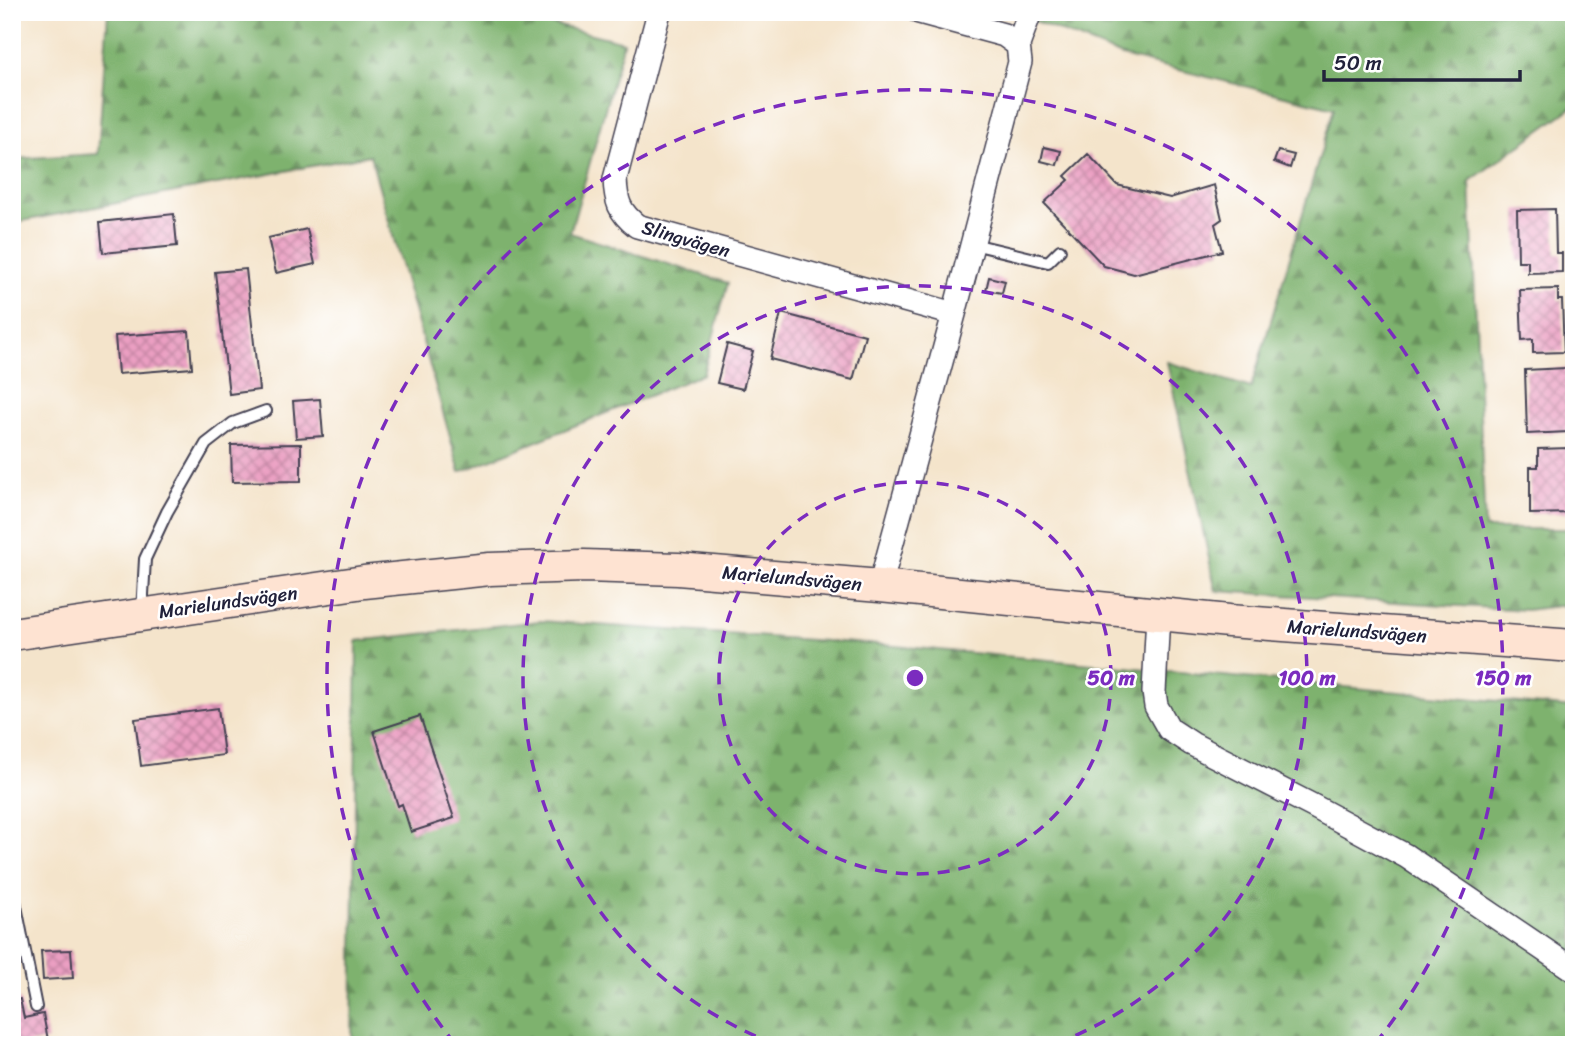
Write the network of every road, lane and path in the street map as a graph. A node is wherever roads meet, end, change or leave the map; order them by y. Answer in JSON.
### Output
{"nodes":[{"id":1,"x":659,"y":12,"type":"edge"},
{"id":2,"x":919,"y":12,"type":"edge"},
{"id":3,"x":1030,"y":12,"type":"edge"},
{"id":4,"x":1018,"y":46,"type":"junction"},
{"id":5,"x":973,"y":243,"type":"junction"},
{"id":6,"x":1059,"y":250,"type":"dead end"},
{"id":7,"x":954,"y":314,"type":"junction"},
{"id":8,"x":266,"y":411,"type":"dead end"},
{"id":9,"x":880,"y":586,"type":"junction"},
{"id":10,"x":1158,"y":614,"type":"junction"},
{"id":11,"x":142,"y":615,"type":"junction"},
{"id":12,"x":12,"y":634,"type":"edge"},
{"id":13,"x":1574,"y":646,"type":"edge"},
{"id":14,"x":12,"y":886,"type":"edge"},
{"id":15,"x":1574,"y":970,"type":"edge"},
{"id":16,"x":36,"y":1007,"type":"dead end"}],
"edges":[{"from":1,"to":7,"type":"street","name":"Slingvägen"},
{"from":2,"to":4,"type":"street"},
{"from":3,"to":4,"type":"street"},
{"from":4,"to":5,"type":"street"},
{"from":5,"to":6,"type":"lane"},
{"from":5,"to":7,"type":"street"},
{"from":7,"to":9,"type":"street"},
{"from":8,"to":11,"type":"lane"},
{"from":9,"to":10,"type":"street","name":"Marielundsvägen"},
{"from":9,"to":11,"type":"street","name":"Marielundsvägen"},
{"from":10,"to":13,"type":"street","name":"Marielundsvägen"},
{"from":10,"to":15,"type":"street"},
{"from":11,"to":12,"type":"street","name":"Marielundsvägen"},
{"from":14,"to":16,"type":"lane"}]}
